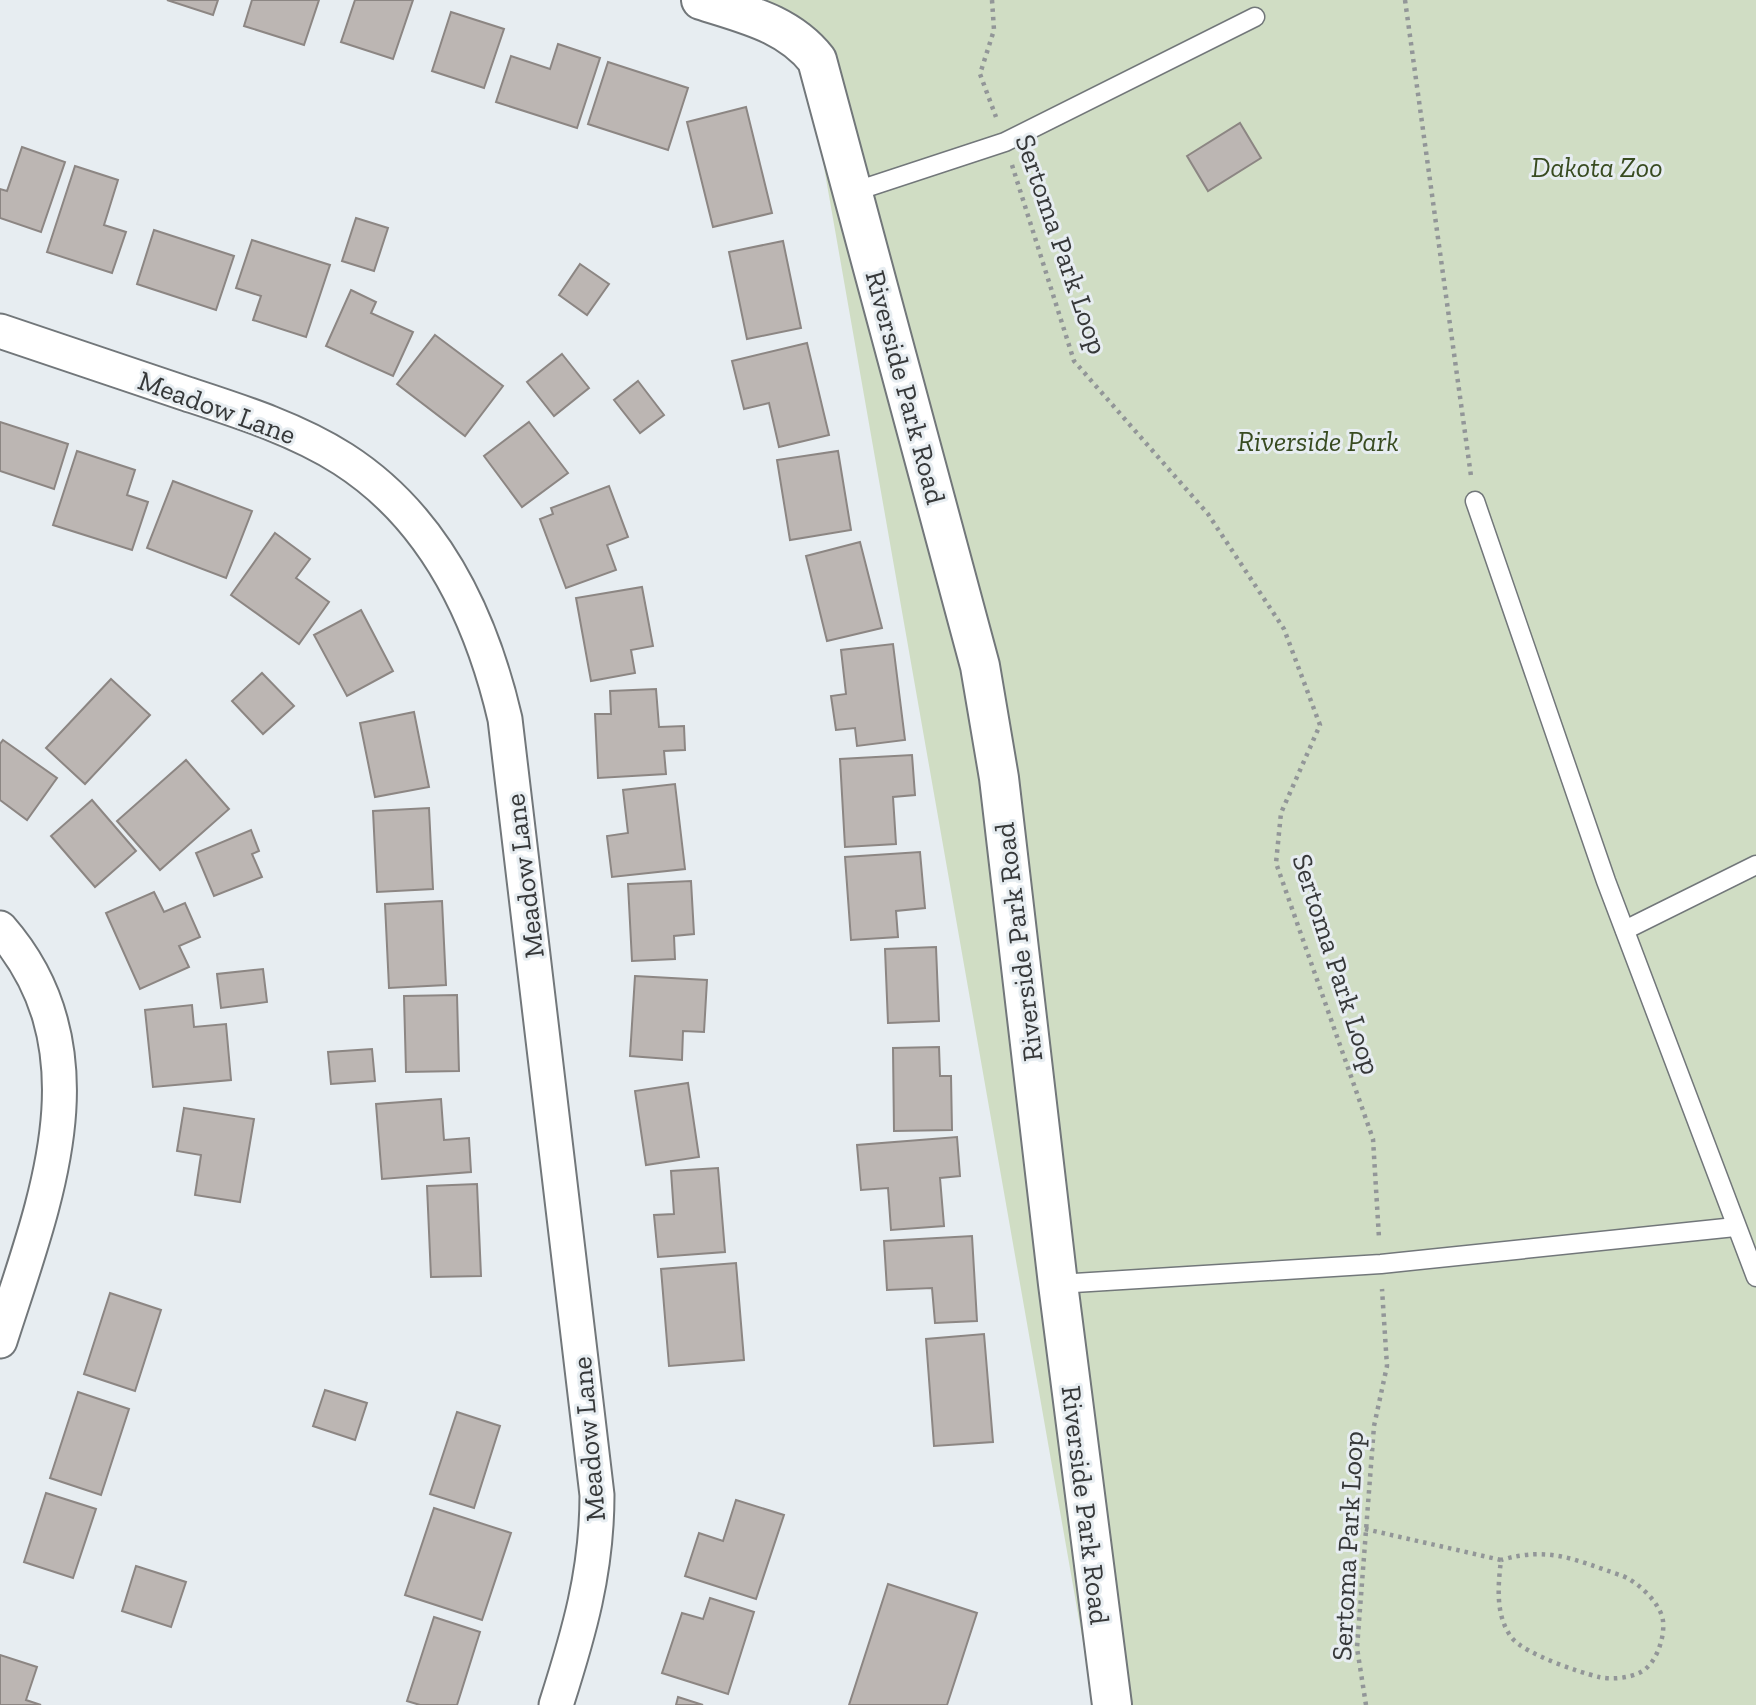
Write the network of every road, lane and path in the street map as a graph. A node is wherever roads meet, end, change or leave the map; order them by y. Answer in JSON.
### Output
{"nodes":[{"id":1,"x":701,"y":0,"type":"edge"},
{"id":2,"x":992,"y":0,"type":"edge"},
{"id":3,"x":1405,"y":0,"type":"edge"},
{"id":4,"x":1255,"y":16,"type":"dead end"},
{"id":5,"x":1005,"y":142,"type":"junction"},
{"id":6,"x":853,"y":192,"type":"junction"},
{"id":7,"x":0,"y":331,"type":"edge"},
{"id":8,"x":1475,"y":501,"type":"joint"},
{"id":9,"x":1756,"y":865,"type":"edge"},
{"id":10,"x":0,"y":928,"type":"edge"},
{"id":11,"x":1625,"y":930,"type":"junction"},
{"id":12,"x":1735,"y":1227,"type":"junction"},
{"id":13,"x":1381,"y":1264,"type":"junction"},
{"id":14,"x":1756,"y":1277,"type":"edge"},
{"id":15,"x":1058,"y":1284,"type":"junction"},
{"id":16,"x":0,"y":1340,"type":"edge"},
{"id":17,"x":1365,"y":1529,"type":"junction"},
{"id":18,"x":1502,"y":1560,"type":"junction"},
{"id":19,"x":556,"y":1705,"type":"edge"},
{"id":20,"x":1112,"y":1705,"type":"edge"},
{"id":21,"x":1366,"y":1705,"type":"edge"}],
"edges":[{"from":1,"to":6,"type":"main road","name":"Riverside Park Road"},
{"from":2,"to":5,"type":"path","name":"Sertoma Park Loop"},
{"from":3,"to":8,"type":"path"},
{"from":4,"to":5,"type":"lane"},
{"from":5,"to":6,"type":"lane"},
{"from":5,"to":13,"type":"path","name":"Sertoma Park Loop"},
{"from":6,"to":15,"type":"main road","name":"Riverside Park Road"},
{"from":7,"to":19,"type":"street","name":"Meadow Lane"},
{"from":8,"to":11,"type":"lane"},
{"from":9,"to":11,"type":"lane"},
{"from":10,"to":16,"type":"street"},
{"from":11,"to":12,"type":"lane"},
{"from":12,"to":13,"type":"lane"},
{"from":12,"to":14,"type":"lane"},
{"from":13,"to":15,"type":"lane"},
{"from":13,"to":17,"type":"path","name":"Sertoma Park Loop"},
{"from":15,"to":20,"type":"main road","name":"Riverside Park Road"},
{"from":17,"to":18,"type":"path"},
{"from":17,"to":21,"type":"path","name":"Sertoma Park Loop"},
{"from":18,"to":18,"type":"path"}]}
